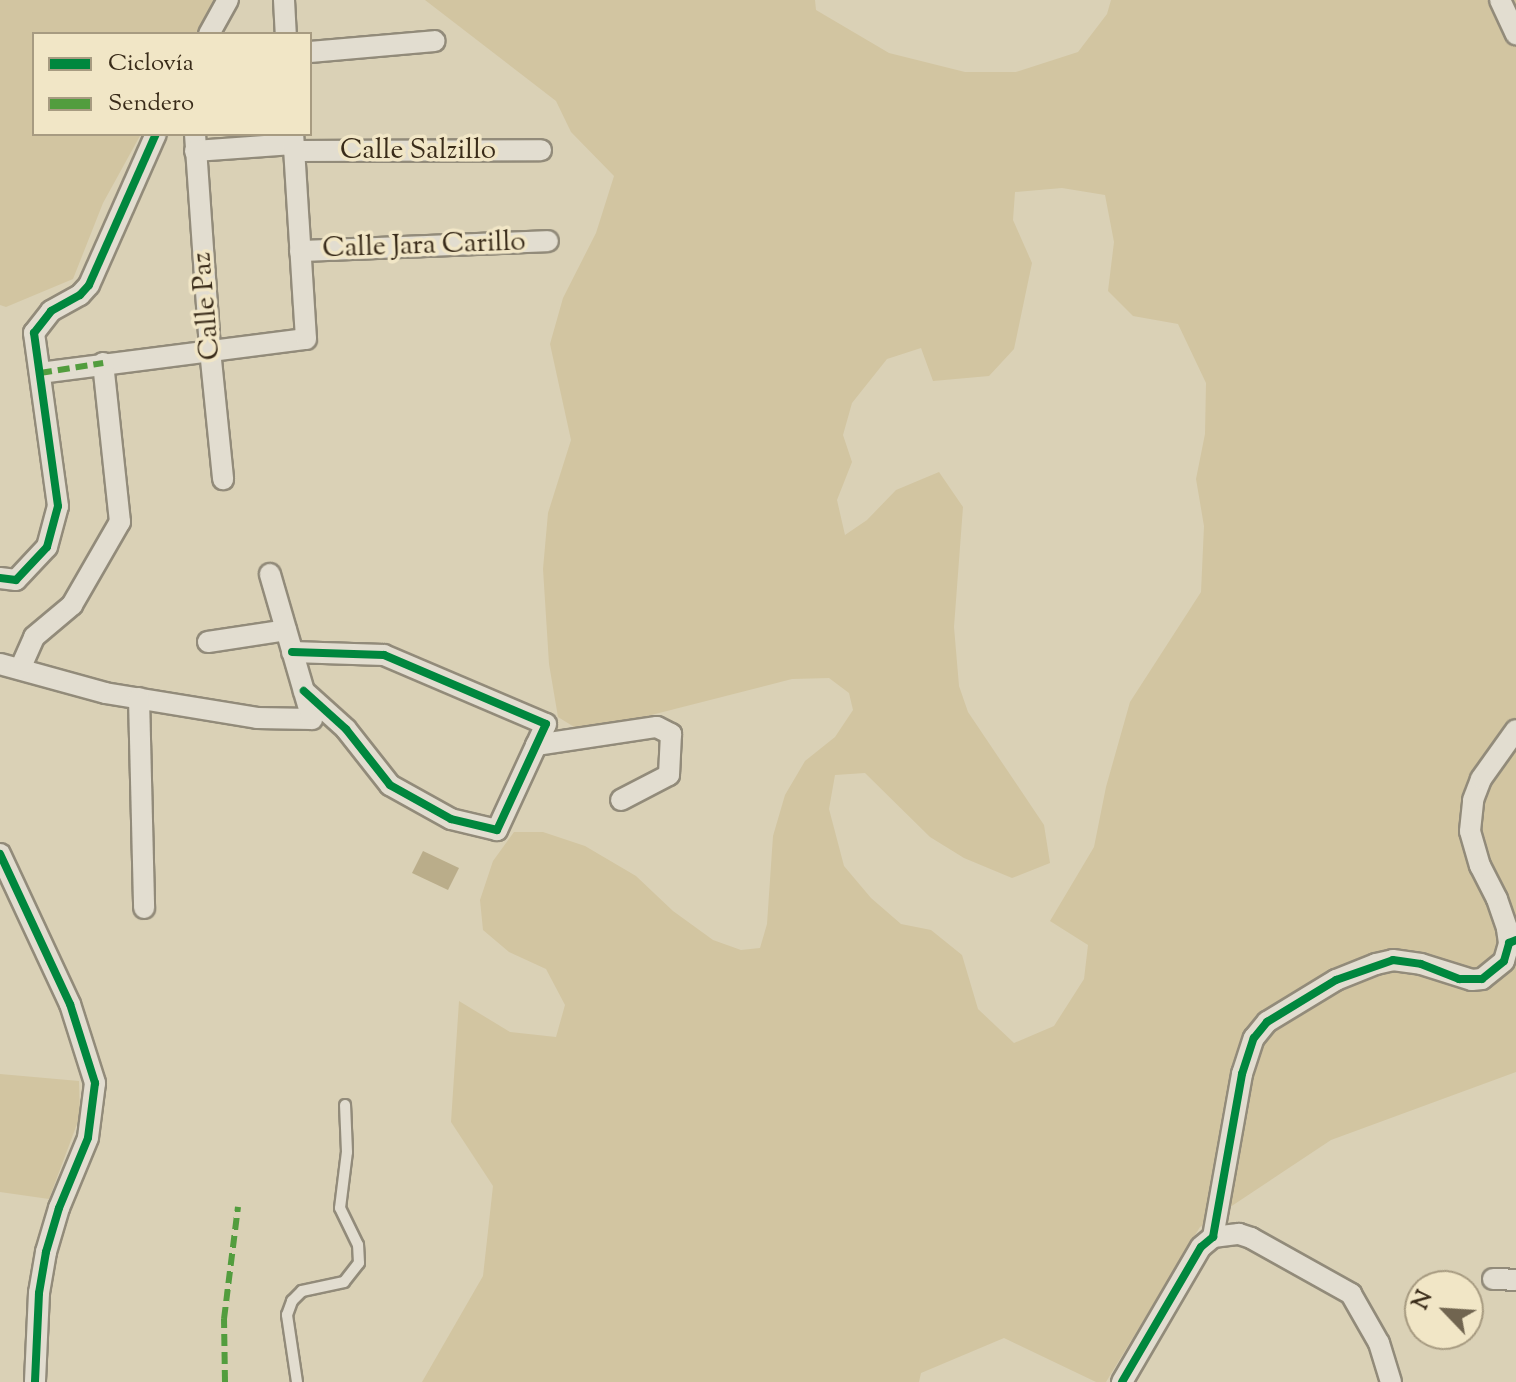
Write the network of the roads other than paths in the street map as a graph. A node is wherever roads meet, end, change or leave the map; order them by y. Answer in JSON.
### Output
{"nodes":[{"id":1,"x":228,"y":0,"type":"edge"},
{"id":2,"x":284,"y":0,"type":"edge"},
{"id":3,"x":1500,"y":0,"type":"edge"},
{"id":4,"x":210,"y":32,"type":"edge"},
{"id":5,"x":286,"y":32,"type":"edge"},
{"id":6,"x":1516,"y":34,"type":"edge"},
{"id":7,"x":435,"y":41,"type":"dead end"},
{"id":8,"x":312,"y":52,"type":"edge"},
{"id":9,"x":155,"y":136,"type":"edge"},
{"id":10,"x":195,"y":142,"type":"edge"},
{"id":11,"x":293,"y":143,"type":"edge"},
{"id":12,"x":541,"y":150,"type":"dead end"},
{"id":13,"x":548,"y":241,"type":"dead end"},
{"id":14,"x":300,"y":251,"type":"junction"},
{"id":15,"x":210,"y":350,"type":"junction"},
{"id":16,"x":103,"y":363,"type":"junction"},
{"id":17,"x":40,"y":373,"type":"junction"},
{"id":18,"x":223,"y":479,"type":"dead end"},
{"id":19,"x":270,"y":574,"type":"dead end"},
{"id":20,"x":0,"y":578,"type":"edge"},
{"id":21,"x":286,"y":630,"type":"junction"},
{"id":22,"x":208,"y":642,"type":"dead end"},
{"id":23,"x":292,"y":652,"type":"junction"},
{"id":24,"x":0,"y":664,"type":"edge"},
{"id":25,"x":20,"y":669,"type":"junction"},
{"id":26,"x":304,"y":691,"type":"junction"},
{"id":27,"x":139,"y":698,"type":"junction"},
{"id":28,"x":1516,"y":730,"type":"edge"},
{"id":29,"x":536,"y":745,"type":"junction"},
{"id":30,"x":621,"y":800,"type":"dead end"},
{"id":31,"x":0,"y":854,"type":"edge"},
{"id":32,"x":144,"y":908,"type":"dead end"},
{"id":33,"x":1512,"y":941,"type":"edge"},
{"id":34,"x":345,"y":1105,"type":"dead end"},
{"id":35,"x":1213,"y":1237,"type":"junction"},
{"id":36,"x":1493,"y":1279,"type":"dead end"},
{"id":37,"x":1516,"y":1280,"type":"edge"},
{"id":38,"x":35,"y":1382,"type":"edge"},
{"id":39,"x":297,"y":1382,"type":"edge"},
{"id":40,"x":1122,"y":1382,"type":"edge"},
{"id":41,"x":1391,"y":1382,"type":"edge"}],
"edges":[{"from":1,"to":4,"type":"street"},
{"from":2,"to":5,"type":"street"},
{"from":3,"to":6,"type":"street"},
{"from":7,"to":8,"type":"street"},
{"from":9,"to":17,"type":"street"},
{"from":10,"to":11,"type":"street","name":"Calle Salzillo"},
{"from":10,"to":15,"type":"street","name":"Calle Paz"},
{"from":11,"to":12,"type":"street","name":"Calle Salzillo"},
{"from":11,"to":14,"type":"street"},
{"from":13,"to":14,"type":"street","name":"Calle Jara Carillo"},
{"from":14,"to":15,"type":"street"},
{"from":15,"to":16,"type":"street"},
{"from":15,"to":18,"type":"street","name":"Calle Paz"},
{"from":16,"to":17,"type":"street"},
{"from":16,"to":25,"type":"street"},
{"from":17,"to":20,"type":"street"},
{"from":19,"to":21,"type":"street"},
{"from":21,"to":22,"type":"street"},
{"from":21,"to":23,"type":"street"},
{"from":23,"to":26,"type":"street"},
{"from":23,"to":29,"type":"street"},
{"from":24,"to":25,"type":"street"},
{"from":25,"to":27,"type":"street"},
{"from":26,"to":27,"type":"street"},
{"from":26,"to":29,"type":"street"},
{"from":27,"to":32,"type":"street"},
{"from":28,"to":33,"type":"street"},
{"from":29,"to":30,"type":"street"},
{"from":31,"to":38,"type":"street"},
{"from":33,"to":35,"type":"street"},
{"from":34,"to":39,"type":"lane"},
{"from":35,"to":40,"type":"street"},
{"from":35,"to":41,"type":"street"},
{"from":36,"to":37,"type":"street"}]}
